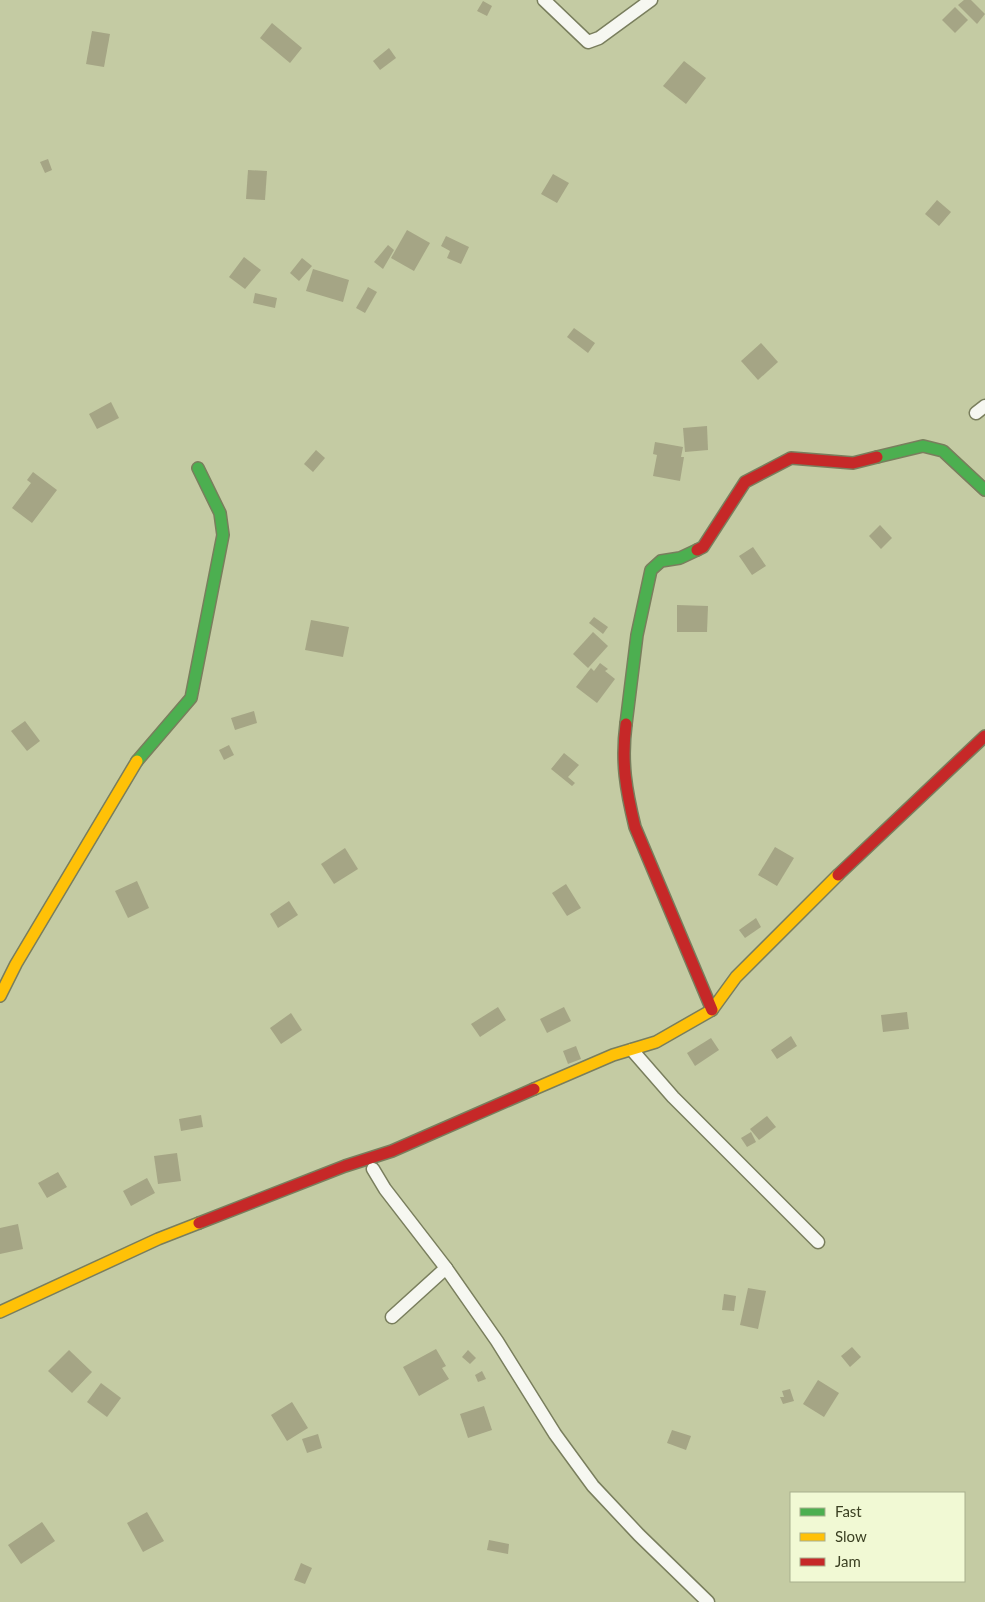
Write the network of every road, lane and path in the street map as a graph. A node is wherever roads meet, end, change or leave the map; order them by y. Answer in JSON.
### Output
{"nodes":[{"id":1,"x":544,"y":0,"type":"edge"},
{"id":2,"x":652,"y":0,"type":"edge"},
{"id":3,"x":198,"y":468,"type":"dead end"},
{"id":4,"x":985,"y":490,"type":"edge"},
{"id":5,"x":985,"y":736,"type":"edge"},
{"id":6,"x":0,"y":996,"type":"edge"},
{"id":7,"x":712,"y":1010,"type":"junction"},
{"id":8,"x":632,"y":1050,"type":"junction"},
{"id":9,"x":392,"y":1151,"type":"junction"},
{"id":10,"x":345,"y":1166,"type":"junction"},
{"id":11,"x":373,"y":1169,"type":"junction"},
{"id":12,"x":818,"y":1242,"type":"dead end"},
{"id":13,"x":446,"y":1268,"type":"junction"},
{"id":14,"x":0,"y":1312,"type":"edge"},
{"id":15,"x":392,"y":1317,"type":"dead end"},
{"id":16,"x":708,"y":1602,"type":"edge"}],
"edges":[{"from":1,"to":2,"type":"street"},
{"from":3,"to":6,"type":"street"},
{"from":4,"to":7,"type":"street"},
{"from":5,"to":7,"type":"street"},
{"from":7,"to":8,"type":"street"},
{"from":8,"to":9,"type":"street"},
{"from":8,"to":12,"type":"street"},
{"from":9,"to":10,"type":"street"},
{"from":9,"to":11,"type":"street"},
{"from":10,"to":11,"type":"street"},
{"from":10,"to":14,"type":"street"},
{"from":11,"to":13,"type":"street"},
{"from":13,"to":15,"type":"street"},
{"from":13,"to":16,"type":"street"}]}
